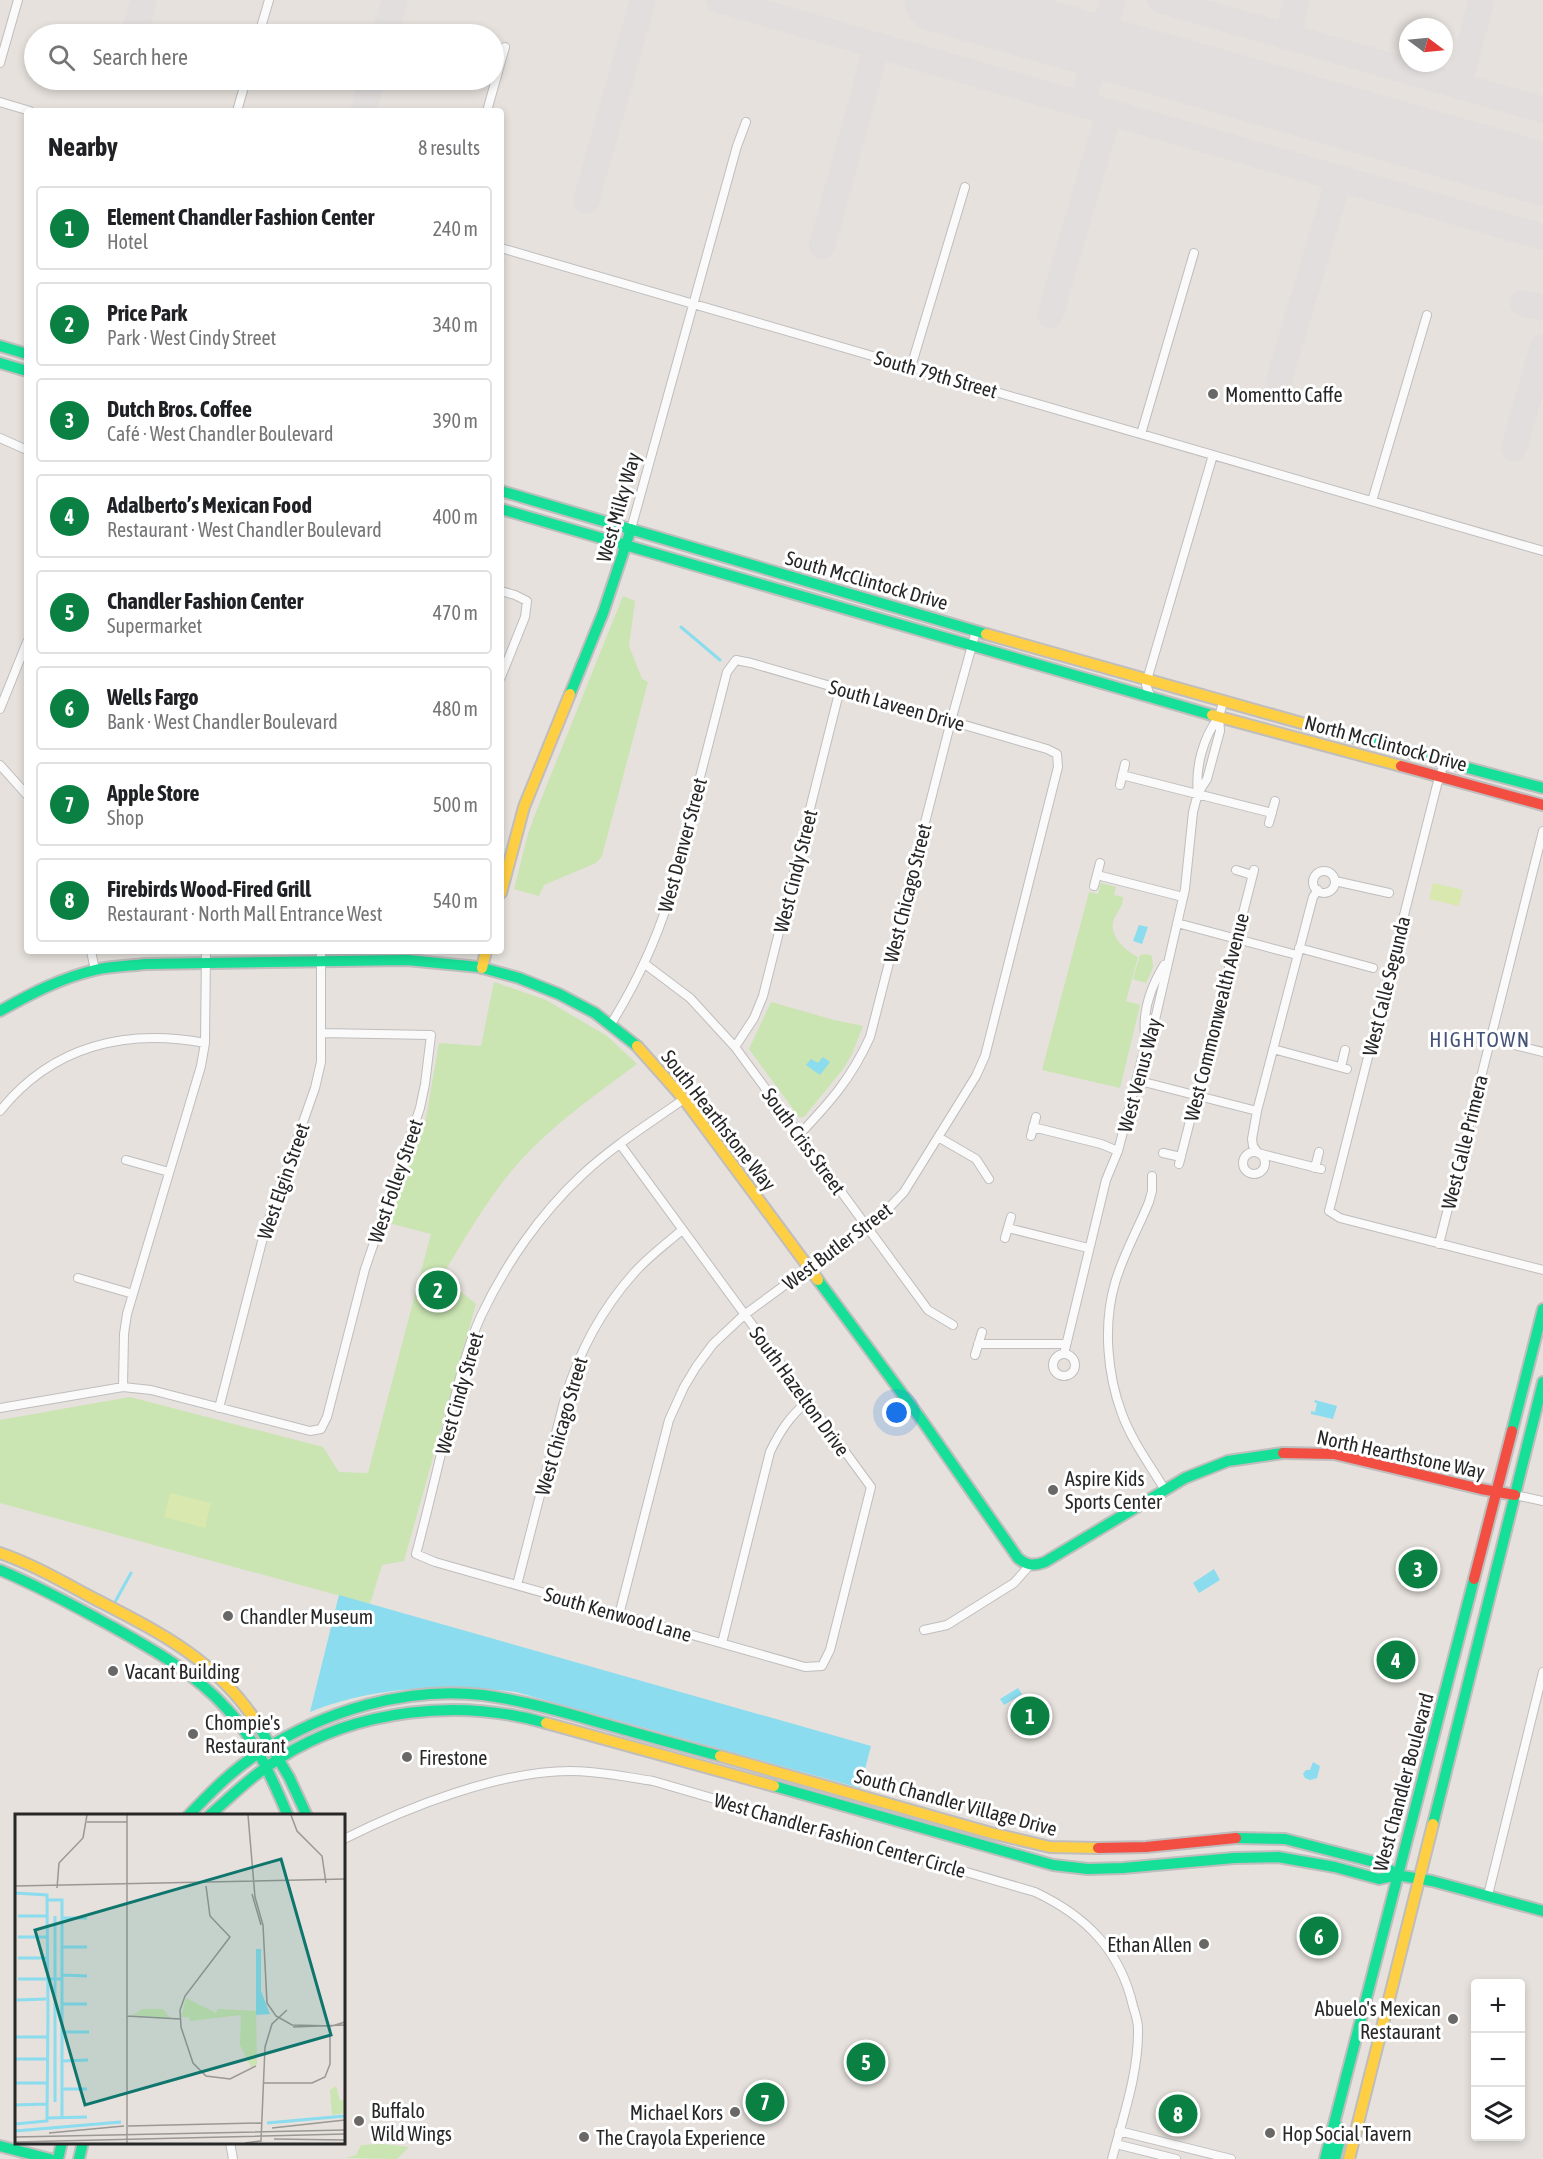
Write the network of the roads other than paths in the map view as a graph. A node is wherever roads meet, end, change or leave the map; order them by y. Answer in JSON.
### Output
{"nodes":[{"id":1,"x":18,"y":0,"type":"edge"},
{"id":2,"x":269,"y":0,"type":"edge"},
{"id":3,"x":262,"y":24,"type":"edge"},
{"id":4,"x":506,"y":47,"type":"dead end"},
{"id":5,"x":504,"y":54,"type":"edge"},
{"id":6,"x":0,"y":63,"type":"edge"},
{"id":7,"x":243,"y":90,"type":"edge"},
{"id":8,"x":493,"y":90,"type":"edge"},
{"id":9,"x":0,"y":102,"type":"edge"},
{"id":10,"x":238,"y":108,"type":"edge"},
{"id":11,"x":488,"y":108,"type":"edge"},
{"id":12,"x":24,"y":109,"type":"edge"},
{"id":13,"x":746,"y":122,"type":"dead end"},
{"id":14,"x":965,"y":187,"type":"dead end"},
{"id":15,"x":504,"y":249,"type":"edge"},
{"id":16,"x":1194,"y":253,"type":"dead end"},
{"id":17,"x":693,"y":304,"type":"junction"},
{"id":18,"x":1427,"y":315,"type":"dead end"},
{"id":19,"x":0,"y":346,"type":"edge"},
{"id":20,"x":24,"y":353,"type":"edge"},
{"id":21,"x":0,"y":363,"type":"edge"},
{"id":22,"x":911,"y":367,"type":"junction"},
{"id":23,"x":24,"y":370,"type":"edge"},
{"id":24,"x":1141,"y":434,"type":"junction"},
{"id":25,"x":0,"y":438,"type":"edge"},
{"id":26,"x":24,"y":449,"type":"edge"},
{"id":27,"x":1213,"y":454,"type":"junction"},
{"id":28,"x":504,"y":492,"type":"edge"},
{"id":29,"x":1372,"y":501,"type":"junction"},
{"id":30,"x":504,"y":510,"type":"edge"},
{"id":31,"x":631,"y":529,"type":"junction"},
{"id":32,"x":626,"y":546,"type":"junction"},
{"id":33,"x":1543,"y":550,"type":"edge"},
{"id":34,"x":504,"y":592,"type":"edge"},
{"id":35,"x":976,"y":631,"type":"junction"},
{"id":36,"x":972,"y":646,"type":"junction"},
{"id":37,"x":24,"y":649,"type":"edge"},
{"id":38,"x":736,"y":660,"type":"joint"},
{"id":39,"x":504,"y":670,"type":"edge"},
{"id":40,"x":1147,"y":680,"type":"junction"},
{"id":41,"x":840,"y":689,"type":"junction"},
{"id":42,"x":1151,"y":698,"type":"junction"},
{"id":43,"x":1223,"y":702,"type":"junction"},
{"id":44,"x":0,"y":709,"type":"edge"},
{"id":45,"x":1219,"y":717,"type":"junction"},
{"id":46,"x":951,"y":721,"type":"junction"},
{"id":47,"x":1057,"y":754,"type":"joint"},
{"id":48,"x":1445,"y":761,"type":"junction"},
{"id":49,"x":1125,"y":764,"type":"dead end"},
{"id":50,"x":0,"y":765,"type":"edge"},
{"id":51,"x":1199,"y":767,"type":"junction"},
{"id":52,"x":1209,"y":770,"type":"junction"},
{"id":53,"x":1122,"y":775,"type":"junction"},
{"id":54,"x":1439,"y":776,"type":"junction"},
{"id":55,"x":1120,"y":785,"type":"dead end"},
{"id":56,"x":1543,"y":788,"type":"edge"},
{"id":57,"x":24,"y":792,"type":"edge"},
{"id":58,"x":1198,"y":793,"type":"junction"},
{"id":59,"x":1275,"y":801,"type":"dead end"},
{"id":60,"x":1543,"y":805,"type":"edge"},
{"id":61,"x":1272,"y":813,"type":"junction"},
{"id":62,"x":1269,"y":823,"type":"dead end"},
{"id":63,"x":1543,"y":831,"type":"edge"},
{"id":64,"x":1100,"y":863,"type":"dead end"},
{"id":65,"x":1236,"y":870,"type":"dead end"},
{"id":66,"x":1097,"y":875,"type":"junction"},
{"id":67,"x":1335,"y":881,"type":"junction"},
{"id":68,"x":504,"y":882,"type":"edge"},
{"id":69,"x":1094,"y":886,"type":"dead end"},
{"id":70,"x":1318,"y":890,"type":"junction"},
{"id":71,"x":1389,"y":893,"type":"dead end"},
{"id":72,"x":1183,"y":897,"type":"junction"},
{"id":73,"x":1177,"y":923,"type":"junction"},
{"id":74,"x":1236,"y":938,"type":"junction"},
{"id":75,"x":1298,"y":952,"type":"junction"},
{"id":76,"x":92,"y":954,"type":"edge"},
{"id":77,"x":206,"y":954,"type":"edge"},
{"id":78,"x":485,"y":954,"type":"edge"},
{"id":79,"x":321,"y":956,"type":"edge"},
{"id":80,"x":206,"y":963,"type":"junction"},
{"id":81,"x":645,"y":964,"type":"junction"},
{"id":82,"x":482,"y":968,"type":"junction"},
{"id":83,"x":1373,"y":969,"type":"dead end"},
{"id":84,"x":95,"y":970,"type":"junction"},
{"id":85,"x":0,"y":1011,"type":"edge"},
{"id":86,"x":611,"y":1024,"type":"junction"},
{"id":87,"x":322,"y":1033,"type":"junction"},
{"id":88,"x":1490,"y":1039,"type":"junction"},
{"id":89,"x":205,"y":1043,"type":"junction"},
{"id":90,"x":735,"y":1047,"type":"junction"},
{"id":91,"x":1273,"y":1049,"type":"junction"},
{"id":92,"x":1345,"y":1050,"type":"dead end"},
{"id":93,"x":1543,"y":1052,"type":"edge"},
{"id":94,"x":1136,"y":1080,"type":"junction"},
{"id":95,"x":1196,"y":1095,"type":"junction"},
{"id":96,"x":684,"y":1099,"type":"junction"},
{"id":97,"x":0,"y":1111,"type":"edge"},
{"id":98,"x":1257,"y":1111,"type":"junction"},
{"id":99,"x":1036,"y":1117,"type":"dead end"},
{"id":100,"x":1033,"y":1127,"type":"junction"},
{"id":101,"x":799,"y":1135,"type":"junction"},
{"id":102,"x":1031,"y":1136,"type":"dead end"},
{"id":103,"x":938,"y":1137,"type":"junction"},
{"id":104,"x":620,"y":1144,"type":"junction"},
{"id":105,"x":1118,"y":1151,"type":"junction"},
{"id":106,"x":1319,"y":1152,"type":"dead end"},
{"id":107,"x":1163,"y":1153,"type":"dead end"},
{"id":108,"x":126,"y":1160,"type":"dead end"},
{"id":109,"x":169,"y":1172,"type":"junction"},
{"id":110,"x":1152,"y":1176,"type":"dead end"},
{"id":111,"x":989,"y":1179,"type":"dead end"},
{"id":112,"x":1011,"y":1216,"type":"dead end"},
{"id":113,"x":866,"y":1226,"type":"junction"},
{"id":114,"x":1008,"y":1228,"type":"junction"},
{"id":115,"x":682,"y":1230,"type":"junction"},
{"id":116,"x":1005,"y":1238,"type":"dead end"},
{"id":117,"x":1439,"y":1244,"type":"junction"},
{"id":118,"x":1088,"y":1248,"type":"junction"},
{"id":119,"x":809,"y":1267,"type":"junction"},
{"id":120,"x":1543,"y":1270,"type":"edge"},
{"id":121,"x":78,"y":1278,"type":"dead end"},
{"id":122,"x":133,"y":1294,"type":"junction"},
{"id":123,"x":1543,"y":1309,"type":"edge"},
{"id":124,"x":744,"y":1315,"type":"junction"},
{"id":125,"x":953,"y":1325,"type":"dead end"},
{"id":126,"x":982,"y":1332,"type":"dead end"},
{"id":127,"x":978,"y":1344,"type":"junction"},
{"id":128,"x":1065,"y":1344,"type":"junction"},
{"id":129,"x":1064,"y":1354,"type":"dead end"},
{"id":130,"x":975,"y":1355,"type":"dead end"},
{"id":131,"x":1543,"y":1382,"type":"edge"},
{"id":132,"x":123,"y":1388,"type":"junction"},
{"id":133,"x":808,"y":1401,"type":"junction"},
{"id":134,"x":0,"y":1408,"type":"edge"},
{"id":135,"x":219,"y":1408,"type":"junction"},
{"id":136,"x":1165,"y":1490,"type":"junction"},
{"id":137,"x":1506,"y":1493,"type":"junction"},
{"id":138,"x":1543,"y":1502,"type":"edge"},
{"id":139,"x":0,"y":1553,"type":"edge"},
{"id":140,"x":416,"y":1554,"type":"joint"},
{"id":141,"x":1029,"y":1566,"type":"junction"},
{"id":142,"x":0,"y":1570,"type":"edge"},
{"id":143,"x":517,"y":1585,"type":"junction"},
{"id":144,"x":619,"y":1615,"type":"junction"},
{"id":145,"x":924,"y":1630,"type":"dead end"},
{"id":146,"x":722,"y":1643,"type":"junction"},
{"id":147,"x":822,"y":1666,"type":"joint"},
{"id":148,"x":1543,"y":1672,"type":"edge"},
{"id":149,"x":264,"y":1749,"type":"junction"},
{"id":150,"x":273,"y":1763,"type":"junction"},
{"id":151,"x":189,"y":1814,"type":"edge"},
{"id":152,"x":210,"y":1814,"type":"edge"},
{"id":153,"x":288,"y":1814,"type":"edge"},
{"id":154,"x":306,"y":1814,"type":"edge"},
{"id":155,"x":345,"y":1839,"type":"edge"},
{"id":156,"x":1286,"y":1839,"type":"junction"},
{"id":157,"x":1288,"y":1858,"type":"junction"},
{"id":158,"x":1397,"y":1875,"type":"junction"},
{"id":159,"x":1419,"y":1880,"type":"junction"},
{"id":160,"x":1488,"y":1895,"type":"junction"},
{"id":161,"x":1543,"y":1911,"type":"edge"},
{"id":162,"x":1336,"y":2118,"type":"junction"},
{"id":163,"x":1119,"y":2131,"type":"junction"},
{"id":164,"x":62,"y":2144,"type":"edge"},
{"id":165,"x":83,"y":2144,"type":"edge"},
{"id":166,"x":230,"y":2144,"type":"edge"},
{"id":167,"x":1116,"y":2144,"type":"junction"},
{"id":168,"x":0,"y":2146,"type":"edge"},
{"id":169,"x":50,"y":2159,"type":"edge"},
{"id":170,"x":58,"y":2159,"type":"edge"},
{"id":171,"x":79,"y":2159,"type":"edge"},
{"id":172,"x":233,"y":2159,"type":"edge"},
{"id":173,"x":1112,"y":2159,"type":"edge"},
{"id":174,"x":1176,"y":2159,"type":"edge"},
{"id":175,"x":1231,"y":2159,"type":"edge"},
{"id":176,"x":1325,"y":2159,"type":"edge"},
{"id":177,"x":1335,"y":2159,"type":"edge"},
{"id":178,"x":1349,"y":2159,"type":"edge"}],
"edges":[{"from":1,"to":6,"type":"street"},
{"from":2,"to":3,"type":"street"},
{"from":4,"to":5,"type":"street"},
{"from":7,"to":10,"type":"street"},
{"from":8,"to":11,"type":"street"},
{"from":9,"to":12,"type":"street"},
{"from":13,"to":17,"type":"street","name":"West Milky Way"},
{"from":14,"to":22,"type":"street"},
{"from":15,"to":17,"type":"street","name":"South 79th Street"},
{"from":16,"to":24,"type":"street"},
{"from":17,"to":22,"type":"street","name":"South 79th Street"},
{"from":17,"to":31,"type":"street","name":"West Milky Way"},
{"from":18,"to":29,"type":"street"},
{"from":19,"to":20,"type":"street"},
{"from":21,"to":23,"type":"street"},
{"from":22,"to":24,"type":"street","name":"South 79th Street"},
{"from":24,"to":27,"type":"street","name":"South 79th Street"},
{"from":25,"to":26,"type":"street"},
{"from":27,"to":29,"type":"street","name":"South 79th Street"},
{"from":27,"to":40,"type":"street"},
{"from":28,"to":31,"type":"street","name":"South McClintock Drive"},
{"from":29,"to":33,"type":"street","name":"South 79th Street"},
{"from":30,"to":32,"type":"street","name":"South McClintock Drive"},
{"from":31,"to":32,"type":"street","name":"West Milky Way"},
{"from":31,"to":35,"type":"street","name":"South McClintock Drive"},
{"from":32,"to":36,"type":"street","name":"South McClintock Drive"},
{"from":32,"to":68,"type":"street","name":"West Milky Way"},
{"from":34,"to":39,"type":"street"},
{"from":35,"to":36,"type":"street","name":"West Chicago Street"},
{"from":35,"to":40,"type":"street","name":"South McClintock Drive"},
{"from":36,"to":42,"type":"street","name":"South McClintock Drive"},
{"from":36,"to":46,"type":"street","name":"West Chicago Street"},
{"from":37,"to":44,"type":"street"},
{"from":38,"to":41,"type":"street","name":"South Laveen Drive"},
{"from":38,"to":81,"type":"street","name":"West Denver Street"},
{"from":40,"to":42,"type":"street"},
{"from":40,"to":43,"type":"street","name":"South McClintock Drive"},
{"from":41,"to":46,"type":"street","name":"South Laveen Drive"},
{"from":41,"to":90,"type":"street","name":"West Cindy Street"},
{"from":42,"to":45,"type":"street","name":"South McClintock Drive"},
{"from":43,"to":45,"type":"street"},
{"from":43,"to":48,"type":"street","name":"North McClintock Drive"},
{"from":45,"to":51,"type":"street"},
{"from":45,"to":52,"type":"street"},
{"from":45,"to":54,"type":"street","name":"North McClintock Drive"},
{"from":46,"to":47,"type":"street","name":"South Laveen Drive"},
{"from":46,"to":101,"type":"street","name":"West Chicago Street"},
{"from":47,"to":103,"type":"street","name":"West Butler Street"},
{"from":48,"to":54,"type":"street","name":"West Calle Segunda"},
{"from":48,"to":56,"type":"street","name":"North McClintock Drive"},
{"from":49,"to":53,"type":"street"},
{"from":50,"to":57,"type":"street"},
{"from":51,"to":52,"type":"street"},
{"from":51,"to":58,"type":"street"},
{"from":52,"to":58,"type":"street"},
{"from":53,"to":55,"type":"street"},
{"from":53,"to":58,"type":"street"},
{"from":54,"to":60,"type":"street","name":"North McClintock Drive"},
{"from":54,"to":117,"type":"street","name":"West Calle Segunda"},
{"from":58,"to":61,"type":"street"},
{"from":58,"to":72,"type":"street"},
{"from":59,"to":61,"type":"street"},
{"from":61,"to":62,"type":"street"},
{"from":63,"to":88,"type":"street","name":"West Calle Primera"},
{"from":64,"to":66,"type":"street"},
{"from":65,"to":74,"type":"street","name":"West Commonwealth Avenue"},
{"from":66,"to":69,"type":"street"},
{"from":66,"to":72,"type":"street"},
{"from":67,"to":70,"type":"street"},
{"from":67,"to":70,"type":"street"},
{"from":67,"to":71,"type":"street"},
{"from":70,"to":75,"type":"street"},
{"from":72,"to":73,"type":"street"},
{"from":73,"to":74,"type":"street"},
{"from":73,"to":94,"type":"street","name":"West Venus Way"},
{"from":74,"to":75,"type":"street"},
{"from":74,"to":95,"type":"street","name":"West Commonwealth Avenue"},
{"from":75,"to":83,"type":"street"},
{"from":75,"to":91,"type":"street"},
{"from":76,"to":84,"type":"street"},
{"from":77,"to":80,"type":"street"},
{"from":78,"to":82,"type":"street"},
{"from":79,"to":80,"type":"street","name":"South Hearthstone Way"},
{"from":79,"to":82,"type":"street","name":"South Hearthstone Way"},
{"from":79,"to":87,"type":"street","name":"West Elgin Street"},
{"from":80,"to":84,"type":"street","name":"South Hearthstone Way"},
{"from":80,"to":89,"type":"street"},
{"from":81,"to":86,"type":"street","name":"West Denver Street"},
{"from":81,"to":90,"type":"street","name":"South Criss Street"},
{"from":82,"to":86,"type":"street","name":"South Hearthstone Way"},
{"from":84,"to":85,"type":"street","name":"South Hearthstone Way"},
{"from":86,"to":96,"type":"street","name":"South Hearthstone Way"},
{"from":87,"to":135,"type":"street","name":"West Elgin Street"},
{"from":87,"to":135,"type":"street","name":"West Folley Street"},
{"from":88,"to":93,"type":"street"},
{"from":88,"to":117,"type":"street","name":"West Calle Primera"},
{"from":89,"to":97,"type":"street"},
{"from":89,"to":109,"type":"street"},
{"from":90,"to":101,"type":"street","name":"South Criss Street"},
{"from":91,"to":92,"type":"street"},
{"from":91,"to":98,"type":"street"},
{"from":94,"to":95,"type":"street"},
{"from":94,"to":105,"type":"street","name":"West Venus Way"},
{"from":95,"to":98,"type":"street"},
{"from":95,"to":107,"type":"street","name":"West Commonwealth Avenue"},
{"from":96,"to":104,"type":"street","name":"West Cindy Street"},
{"from":96,"to":119,"type":"street","name":"South Hearthstone Way"},
{"from":98,"to":106,"type":"street"},
{"from":99,"to":100,"type":"street"},
{"from":100,"to":102,"type":"street"},
{"from":100,"to":105,"type":"street"},
{"from":101,"to":113,"type":"street","name":"South Criss Street"},
{"from":103,"to":111,"type":"street"},
{"from":103,"to":113,"type":"street","name":"West Butler Street"},
{"from":104,"to":115,"type":"street","name":"South Hazelton Drive"},
{"from":104,"to":140,"type":"street","name":"West Cindy Street"},
{"from":105,"to":118,"type":"street","name":"West Venus Way"},
{"from":108,"to":109,"type":"street"},
{"from":109,"to":122,"type":"street"},
{"from":110,"to":136,"type":"street"},
{"from":112,"to":114,"type":"street"},
{"from":113,"to":119,"type":"street","name":"West Butler Street"},
{"from":113,"to":125,"type":"street","name":"South Criss Street"},
{"from":114,"to":116,"type":"street"},
{"from":114,"to":118,"type":"street"},
{"from":115,"to":124,"type":"street","name":"South Hazelton Drive"},
{"from":115,"to":143,"type":"street","name":"West Chicago Street"},
{"from":117,"to":120,"type":"street"},
{"from":118,"to":128,"type":"street","name":"West Venus Way"},
{"from":119,"to":124,"type":"street","name":"West Butler Street"},
{"from":119,"to":141,"type":"street","name":"South Hearthstone Way"},
{"from":121,"to":122,"type":"street"},
{"from":122,"to":132,"type":"street"},
{"from":123,"to":137,"type":"street","name":"West Chandler Boulevard"},
{"from":124,"to":133,"type":"street","name":"South Hazelton Drive"},
{"from":124,"to":144,"type":"street","name":"West Butler Street"},
{"from":126,"to":127,"type":"street"},
{"from":127,"to":128,"type":"street"},
{"from":127,"to":130,"type":"street"},
{"from":128,"to":129,"type":"street","name":"West Venus Way"},
{"from":131,"to":137,"type":"street","name":"West Chandler Boulevard"},
{"from":132,"to":134,"type":"street"},
{"from":132,"to":135,"type":"street"},
{"from":133,"to":146,"type":"street"},
{"from":133,"to":147,"type":"street","name":"South Hazelton Drive"},
{"from":136,"to":137,"type":"street","name":"North Hearthstone Way"},
{"from":136,"to":141,"type":"street","name":"North Hearthstone Way"},
{"from":137,"to":138,"type":"street"},
{"from":137,"to":158,"type":"street","name":"West Chandler Boulevard"},
{"from":137,"to":159,"type":"street","name":"West Chandler Boulevard"},
{"from":139,"to":149,"type":"street"},
{"from":140,"to":143,"type":"street","name":"South Kenwood Lane"},
{"from":141,"to":145,"type":"street"},
{"from":142,"to":149,"type":"street"},
{"from":143,"to":144,"type":"street","name":"South Kenwood Lane"},
{"from":144,"to":146,"type":"street","name":"South Kenwood Lane"},
{"from":146,"to":147,"type":"street","name":"South Kenwood Lane"},
{"from":148,"to":160,"type":"street"},
{"from":149,"to":150,"type":"street"},
{"from":149,"to":150,"type":"street"},
{"from":149,"to":151,"type":"street","name":"South Chandler Village Drive"},
{"from":149,"to":156,"type":"street","name":"South Chandler Village Drive"},
{"from":150,"to":152,"type":"street","name":"South Chandler Village Drive"},
{"from":150,"to":153,"type":"street"},
{"from":150,"to":154,"type":"street"},
{"from":150,"to":157,"type":"street","name":"South Chandler Village Drive"},
{"from":155,"to":163,"type":"street","name":"West Chandler Fashion Center Circle"},
{"from":156,"to":157,"type":"street"},
{"from":156,"to":158,"type":"street","name":"South Chandler Village Drive"},
{"from":157,"to":158,"type":"street","name":"South Chandler Village Drive"},
{"from":158,"to":159,"type":"street"},
{"from":158,"to":162,"type":"street","name":"West Chandler Boulevard"},
{"from":159,"to":160,"type":"street"},
{"from":159,"to":178,"type":"street","name":"West Chandler Boulevard"},
{"from":160,"to":161,"type":"street"},
{"from":162,"to":176,"type":"street","name":"West Chandler Boulevard"},
{"from":162,"to":177,"type":"street"},
{"from":163,"to":167,"type":"street","name":"West Chandler Fashion Center Circle"},
{"from":163,"to":175,"type":"street"},
{"from":164,"to":170,"type":"street"},
{"from":165,"to":171,"type":"street"},
{"from":166,"to":172,"type":"street"},
{"from":167,"to":173,"type":"street","name":"West Chandler Fashion Center Circle"},
{"from":167,"to":174,"type":"street"},
{"from":168,"to":169,"type":"street"}]}
